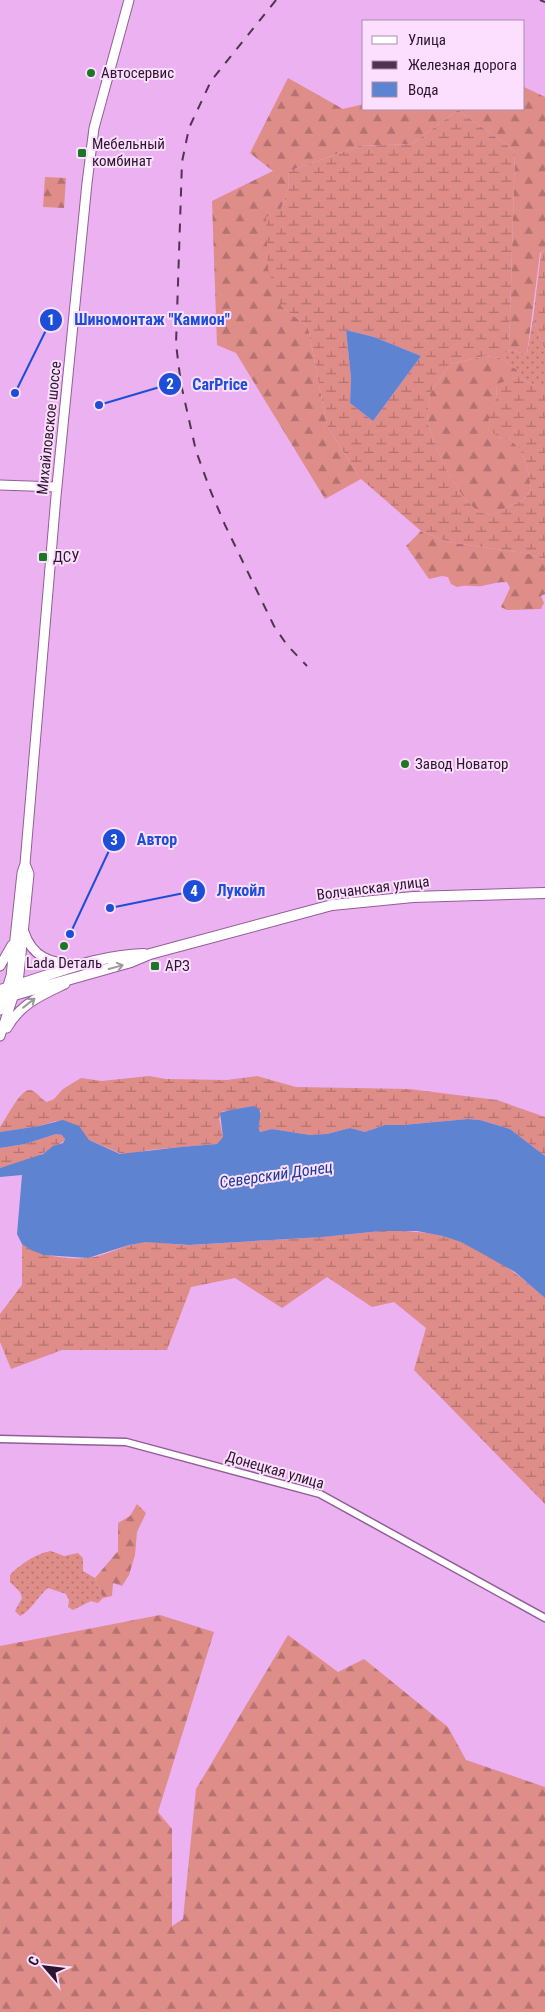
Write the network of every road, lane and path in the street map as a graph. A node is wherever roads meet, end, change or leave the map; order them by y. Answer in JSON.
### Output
{"nodes":[{"id":1,"x":129,"y":0,"type":"edge"},
{"id":2,"x":0,"y":485,"type":"edge"},
{"id":3,"x":57,"y":487,"type":"junction"},
{"id":4,"x":25,"y":864,"type":"junction"},
{"id":5,"x":545,"y":893,"type":"edge"},
{"id":6,"x":24,"y":930,"type":"junction"},
{"id":7,"x":14,"y":940,"type":"junction"},
{"id":8,"x":150,"y":954,"type":"junction"},
{"id":9,"x":81,"y":964,"type":"junction"},
{"id":10,"x":0,"y":966,"type":"edge"},
{"id":11,"x":80,"y":976,"type":"junction"},
{"id":12,"x":7,"y":992,"type":"edge"},
{"id":13,"x":0,"y":1010,"type":"edge"},
{"id":14,"x":0,"y":1036,"type":"edge"},
{"id":15,"x":0,"y":1041,"type":"edge"},
{"id":16,"x":0,"y":1439,"type":"edge"},
{"id":17,"x":545,"y":1618,"type":"edge"}],
"edges":[{"from":1,"to":3,"type":"main road","name":"Михайловское шоссе"},
{"from":2,"to":3,"type":"main road"},
{"from":3,"to":4,"type":"main road","name":"Михайловское шоссе"},
{"from":4,"to":6,"type":"main road","name":"Михайловское шоссе"},
{"from":4,"to":7,"type":"main road","name":"Михайловское шоссе"},
{"from":5,"to":8,"type":"main road","name":"Волчанская улица"},
{"from":6,"to":9,"type":"main road"},
{"from":6,"to":12,"type":"main road","name":"Михайловское шоссе"},
{"from":7,"to":10,"type":"main road"},
{"from":7,"to":12,"type":"main road","name":"Михайловское шоссе"},
{"from":8,"to":9,"type":"main road","name":"Волчанская улица"},
{"from":11,"to":8,"type":"main road","name":"Волчанская улица","one_way":true},
{"from":9,"to":12,"type":"main road","name":"Волчанская улица"},
{"from":11,"to":12,"type":"main road","name":"Волчанская улица"},
{"from":15,"to":11,"type":"main road","one_way":true},
{"from":12,"to":13,"type":"main road"},
{"from":12,"to":14,"type":"main road"},
{"from":16,"to":17,"type":"street","name":"Донецкая улица"}]}
